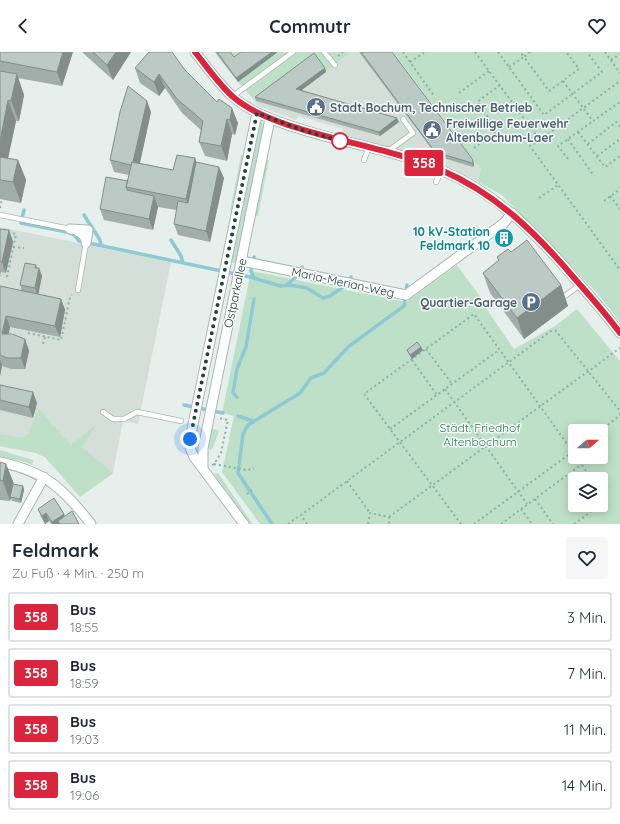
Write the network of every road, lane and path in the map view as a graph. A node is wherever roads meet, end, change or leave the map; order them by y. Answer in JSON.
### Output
{"nodes":[{"id":1,"x":195,"y":52,"type":"edge"},
{"id":2,"x":293,"y":52,"type":"edge"},
{"id":3,"x":324,"y":52,"type":"edge"},
{"id":4,"x":403,"y":52,"type":"edge"},
{"id":5,"x":425,"y":52,"type":"edge"},
{"id":6,"x":475,"y":52,"type":"edge"},
{"id":7,"x":498,"y":52,"type":"edge"},
{"id":8,"x":520,"y":52,"type":"edge"},
{"id":9,"x":530,"y":52,"type":"edge"},
{"id":10,"x":566,"y":52,"type":"edge"},
{"id":11,"x":587,"y":52,"type":"edge"},
{"id":12,"x":605,"y":52,"type":"edge"},
{"id":13,"x":620,"y":54,"type":"edge"},
{"id":14,"x":524,"y":57,"type":"junction"},
{"id":15,"x":611,"y":60,"type":"junction"},
{"id":16,"x":410,"y":62,"type":"junction"},
{"id":17,"x":335,"y":65,"type":"dead end"},
{"id":18,"x":509,"y":67,"type":"junction"},
{"id":19,"x":489,"y":71,"type":"junction"},
{"id":20,"x":620,"y":73,"type":"edge"},
{"id":21,"x":563,"y":81,"type":"junction"},
{"id":22,"x":620,"y":81,"type":"edge"},
{"id":23,"x":500,"y":85,"type":"junction"},
{"id":24,"x":459,"y":93,"type":"dead end"},
{"id":25,"x":572,"y":94,"type":"junction"},
{"id":26,"x":233,"y":96,"type":"junction"},
{"id":27,"x":434,"y":96,"type":"dead end"},
{"id":28,"x":620,"y":102,"type":"edge"},
{"id":29,"x":583,"y":108,"type":"junction"},
{"id":30,"x":257,"y":113,"type":"junction"},
{"id":31,"x":270,"y":119,"type":"junction"},
{"id":32,"x":403,"y":119,"type":"dead end"},
{"id":33,"x":593,"y":121,"type":"junction"},
{"id":34,"x":620,"y":127,"type":"edge"},
{"id":35,"x":498,"y":131,"type":"junction"},
{"id":36,"x":578,"y":132,"type":"junction"},
{"id":37,"x":503,"y":138,"type":"dead end"},
{"id":38,"x":568,"y":139,"type":"junction"},
{"id":39,"x":620,"y":139,"type":"edge"},
{"id":40,"x":540,"y":140,"type":"junction"},
{"id":41,"x":588,"y":144,"type":"junction"},
{"id":42,"x":369,"y":147,"type":"junction"},
{"id":43,"x":474,"y":148,"type":"dead end"},
{"id":44,"x":387,"y":152,"type":"junction"},
{"id":45,"x":597,"y":156,"type":"junction"},
{"id":46,"x":620,"y":156,"type":"edge"},
{"id":47,"x":568,"y":159,"type":"dead end"},
{"id":48,"x":364,"y":160,"type":"dead end"},
{"id":49,"x":442,"y":170,"type":"junction"},
{"id":50,"x":594,"y":176,"type":"dead end"},
{"id":51,"x":436,"y":182,"type":"dead end"},
{"id":52,"x":558,"y":185,"type":"junction"},
{"id":53,"x":620,"y":190,"type":"edge"},
{"id":54,"x":610,"y":196,"type":"junction"},
{"id":55,"x":539,"y":198,"type":"dead end"},
{"id":56,"x":2,"y":199,"type":"dead end"},
{"id":57,"x":604,"y":201,"type":"dead end"},
{"id":58,"x":0,"y":209,"type":"edge"},
{"id":59,"x":620,"y":209,"type":"edge"},
{"id":60,"x":512,"y":213,"type":"junction"},
{"id":61,"x":0,"y":215,"type":"edge"},
{"id":62,"x":70,"y":229,"type":"junction"},
{"id":63,"x":2,"y":231,"type":"edge"},
{"id":64,"x":86,"y":243,"type":"junction"},
{"id":65,"x":13,"y":247,"type":"junction"},
{"id":66,"x":24,"y":248,"type":"dead end"},
{"id":67,"x":242,"y":261,"type":"junction"},
{"id":68,"x":620,"y":270,"type":"edge"},
{"id":69,"x":7,"y":277,"type":"dead end"},
{"id":70,"x":580,"y":285,"type":"junction"},
{"id":71,"x":78,"y":290,"type":"joint"},
{"id":72,"x":562,"y":298,"type":"edge"},
{"id":73,"x":28,"y":333,"type":"dead end"},
{"id":74,"x":620,"y":333,"type":"edge"},
{"id":75,"x":45,"y":337,"type":"junction"},
{"id":76,"x":43,"y":344,"type":"dead end"},
{"id":77,"x":620,"y":348,"type":"edge"},
{"id":78,"x":426,"y":350,"type":"junction"},
{"id":79,"x":499,"y":350,"type":"junction"},
{"id":80,"x":412,"y":360,"type":"junction"},
{"id":81,"x":508,"y":362,"type":"junction"},
{"id":82,"x":588,"y":372,"type":"junction"},
{"id":83,"x":452,"y":384,"type":"junction"},
{"id":84,"x":445,"y":390,"type":"junction"},
{"id":85,"x":437,"y":395,"type":"junction"},
{"id":86,"x":454,"y":402,"type":"junction"},
{"id":87,"x":541,"y":407,"type":"junction"},
{"id":88,"x":103,"y":412,"type":"dead end"},
{"id":89,"x":620,"y":415,"type":"edge"},
{"id":90,"x":210,"y":416,"type":"junction"},
{"id":91,"x":181,"y":421,"type":"dead end"},
{"id":92,"x":608,"y":425,"type":"edge"},
{"id":93,"x":390,"y":429,"type":"junction"},
{"id":94,"x":400,"y":442,"type":"junction"},
{"id":95,"x":568,"y":443,"type":"edge"},
{"id":96,"x":486,"y":447,"type":"junction"},
{"id":97,"x":568,"y":455,"type":"edge"},
{"id":98,"x":0,"y":462,"type":"edge"},
{"id":99,"x":214,"y":464,"type":"junction"},
{"id":100,"x":582,"y":464,"type":"joint"},
{"id":101,"x":203,"y":468,"type":"junction"},
{"id":102,"x":254,"y":469,"type":"dead end"},
{"id":103,"x":587,"y":472,"type":"edge"},
{"id":104,"x":44,"y":477,"type":"junction"},
{"id":105,"x":347,"y":481,"type":"junction"},
{"id":106,"x":433,"y":486,"type":"junction"},
{"id":107,"x":252,"y":490,"type":"dead end"},
{"id":108,"x":518,"y":492,"type":"junction"},
{"id":109,"x":247,"y":494,"type":"dead end"},
{"id":110,"x":535,"y":499,"type":"junction"},
{"id":111,"x":528,"y":504,"type":"junction"},
{"id":112,"x":521,"y":509,"type":"junction"},
{"id":113,"x":590,"y":512,"type":"edge"},
{"id":114,"x":370,"y":514,"type":"junction"},
{"id":115,"x":300,"y":515,"type":"junction"},
{"id":116,"x":389,"y":518,"type":"junction"},
{"id":117,"x":18,"y":524,"type":"edge"},
{"id":118,"x":91,"y":524,"type":"edge"},
{"id":119,"x":244,"y":524,"type":"edge"},
{"id":120,"x":288,"y":524,"type":"edge"},
{"id":121,"x":307,"y":524,"type":"edge"},
{"id":122,"x":368,"y":524,"type":"edge"},
{"id":123,"x":388,"y":524,"type":"edge"},
{"id":124,"x":461,"y":524,"type":"edge"},
{"id":125,"x":474,"y":524,"type":"edge"},
{"id":126,"x":501,"y":524,"type":"edge"},
{"id":127,"x":532,"y":524,"type":"edge"},
{"id":128,"x":553,"y":524,"type":"edge"},
{"id":129,"x":574,"y":524,"type":"edge"}],
"edges":[{"from":1,"to":26,"type":"street"},
{"from":2,"to":26,"type":"lane"},
{"from":3,"to":17,"type":"lane"},
{"from":4,"to":16,"type":"path"},
{"from":5,"to":16,"type":"path"},
{"from":6,"to":19,"type":"path"},
{"from":7,"to":18,"type":"path"},
{"from":8,"to":14,"type":"path"},
{"from":9,"to":14,"type":"path"},
{"from":10,"to":21,"type":"path"},
{"from":11,"to":25,"type":"path"},
{"from":12,"to":15,"type":"path"},
{"from":13,"to":15,"type":"path"},
{"from":14,"to":18,"type":"path"},
{"from":14,"to":21,"type":"path"},
{"from":15,"to":20,"type":"path"},
{"from":16,"to":27,"type":"path"},
{"from":18,"to":25,"type":"path"},
{"from":19,"to":23,"type":"path"},
{"from":19,"to":24,"type":"path"},
{"from":21,"to":25,"type":"path"},
{"from":22,"to":29,"type":"path"},
{"from":23,"to":35,"type":"path"},
{"from":23,"to":40,"type":"path"},
{"from":25,"to":29,"type":"path"},
{"from":26,"to":30,"type":"street"},
{"from":28,"to":33,"type":"path"},
{"from":29,"to":33,"type":"path"},
{"from":29,"to":40,"type":"path"},
{"from":30,"to":31,"type":"street"},
{"from":30,"to":101,"type":"street","name":"Ostparkallee"},
{"from":31,"to":42,"type":"street"},
{"from":31,"to":67,"type":"street","name":"Ostparkallee"},
{"from":32,"to":44,"type":"lane"},
{"from":33,"to":36,"type":"path"},
{"from":34,"to":41,"type":"path"},
{"from":35,"to":37,"type":"path"},
{"from":35,"to":43,"type":"path"},
{"from":36,"to":38,"type":"path"},
{"from":36,"to":41,"type":"path"},
{"from":38,"to":47,"type":"path"},
{"from":38,"to":50,"type":"path"},
{"from":39,"to":45,"type":"path"},
{"from":40,"to":52,"type":"path"},
{"from":41,"to":45,"type":"path"},
{"from":42,"to":44,"type":"street"},
{"from":42,"to":48,"type":"lane"},
{"from":44,"to":49,"type":"street"},
{"from":45,"to":46,"type":"path"},
{"from":49,"to":51,"type":"lane"},
{"from":49,"to":60,"type":"street"},
{"from":52,"to":55,"type":"path"},
{"from":52,"to":68,"type":"path"},
{"from":53,"to":54,"type":"path"},
{"from":54,"to":57,"type":"path"},
{"from":54,"to":59,"type":"path"},
{"from":56,"to":58,"type":"path"},
{"from":60,"to":67,"type":"street","name":"Maria-Merian-Weg"},
{"from":60,"to":70,"type":"street"},
{"from":61,"to":62,"type":"lane"},
{"from":62,"to":64,"type":"lane"},
{"from":62,"to":64,"type":"street"},
{"from":63,"to":65,"type":"path"},
{"from":64,"to":71,"type":"lane"},
{"from":65,"to":66,"type":"path"},
{"from":65,"to":69,"type":"path"},
{"from":67,"to":90,"type":"street","name":"Ostparkallee"},
{"from":70,"to":72,"type":"lane"},
{"from":70,"to":74,"type":"street"},
{"from":71,"to":75,"type":"path"},
{"from":73,"to":75,"type":"path"},
{"from":75,"to":76,"type":"path"},
{"from":77,"to":82,"type":"path"},
{"from":78,"to":79,"type":"path"},
{"from":78,"to":80,"type":"path"},
{"from":78,"to":83,"type":"path"},
{"from":79,"to":81,"type":"path"},
{"from":79,"to":83,"type":"path"},
{"from":80,"to":85,"type":"path"},
{"from":80,"to":93,"type":"path"},
{"from":81,"to":82,"type":"path"},
{"from":81,"to":86,"type":"path"},
{"from":81,"to":87,"type":"path"},
{"from":82,"to":87,"type":"path"},
{"from":82,"to":89,"type":"path"},
{"from":83,"to":84,"type":"path"},
{"from":84,"to":85,"type":"path"},
{"from":84,"to":86,"type":"path"},
{"from":85,"to":93,"type":"path"},
{"from":86,"to":94,"type":"path"},
{"from":86,"to":96,"type":"path"},
{"from":87,"to":95,"type":"path"},
{"from":87,"to":96,"type":"path"},
{"from":88,"to":91,"type":"lane"},
{"from":89,"to":92,"type":"path"},
{"from":90,"to":99,"type":"path"},
{"from":90,"to":101,"type":"street","name":"Ostparkallee"},
{"from":93,"to":94,"type":"path"},
{"from":94,"to":105,"type":"path"},
{"from":94,"to":106,"type":"path"},
{"from":96,"to":106,"type":"path"},
{"from":96,"to":108,"type":"path"},
{"from":97,"to":108,"type":"path"},
{"from":98,"to":104,"type":"street"},
{"from":99,"to":101,"type":"path"},
{"from":99,"to":102,"type":"path"},
{"from":100,"to":103,"type":"path"},
{"from":100,"to":110,"type":"path"},
{"from":101,"to":119,"type":"street","name":"Ostparkallee"},
{"from":104,"to":117,"type":"street"},
{"from":104,"to":118,"type":"street"},
{"from":105,"to":114,"type":"path"},
{"from":105,"to":115,"type":"path"},
{"from":106,"to":116,"type":"path"},
{"from":106,"to":124,"type":"path"},
{"from":107,"to":109,"type":"path"},
{"from":108,"to":111,"type":"path"},
{"from":108,"to":125,"type":"path"},
{"from":110,"to":111,"type":"path"},
{"from":110,"to":128,"type":"path"},
{"from":111,"to":112,"type":"path"},
{"from":112,"to":126,"type":"path"},
{"from":112,"to":127,"type":"path"},
{"from":113,"to":129,"type":"path"},
{"from":114,"to":116,"type":"path"},
{"from":114,"to":122,"type":"path"},
{"from":115,"to":120,"type":"path"},
{"from":115,"to":121,"type":"path"},
{"from":116,"to":123,"type":"path"}]}
